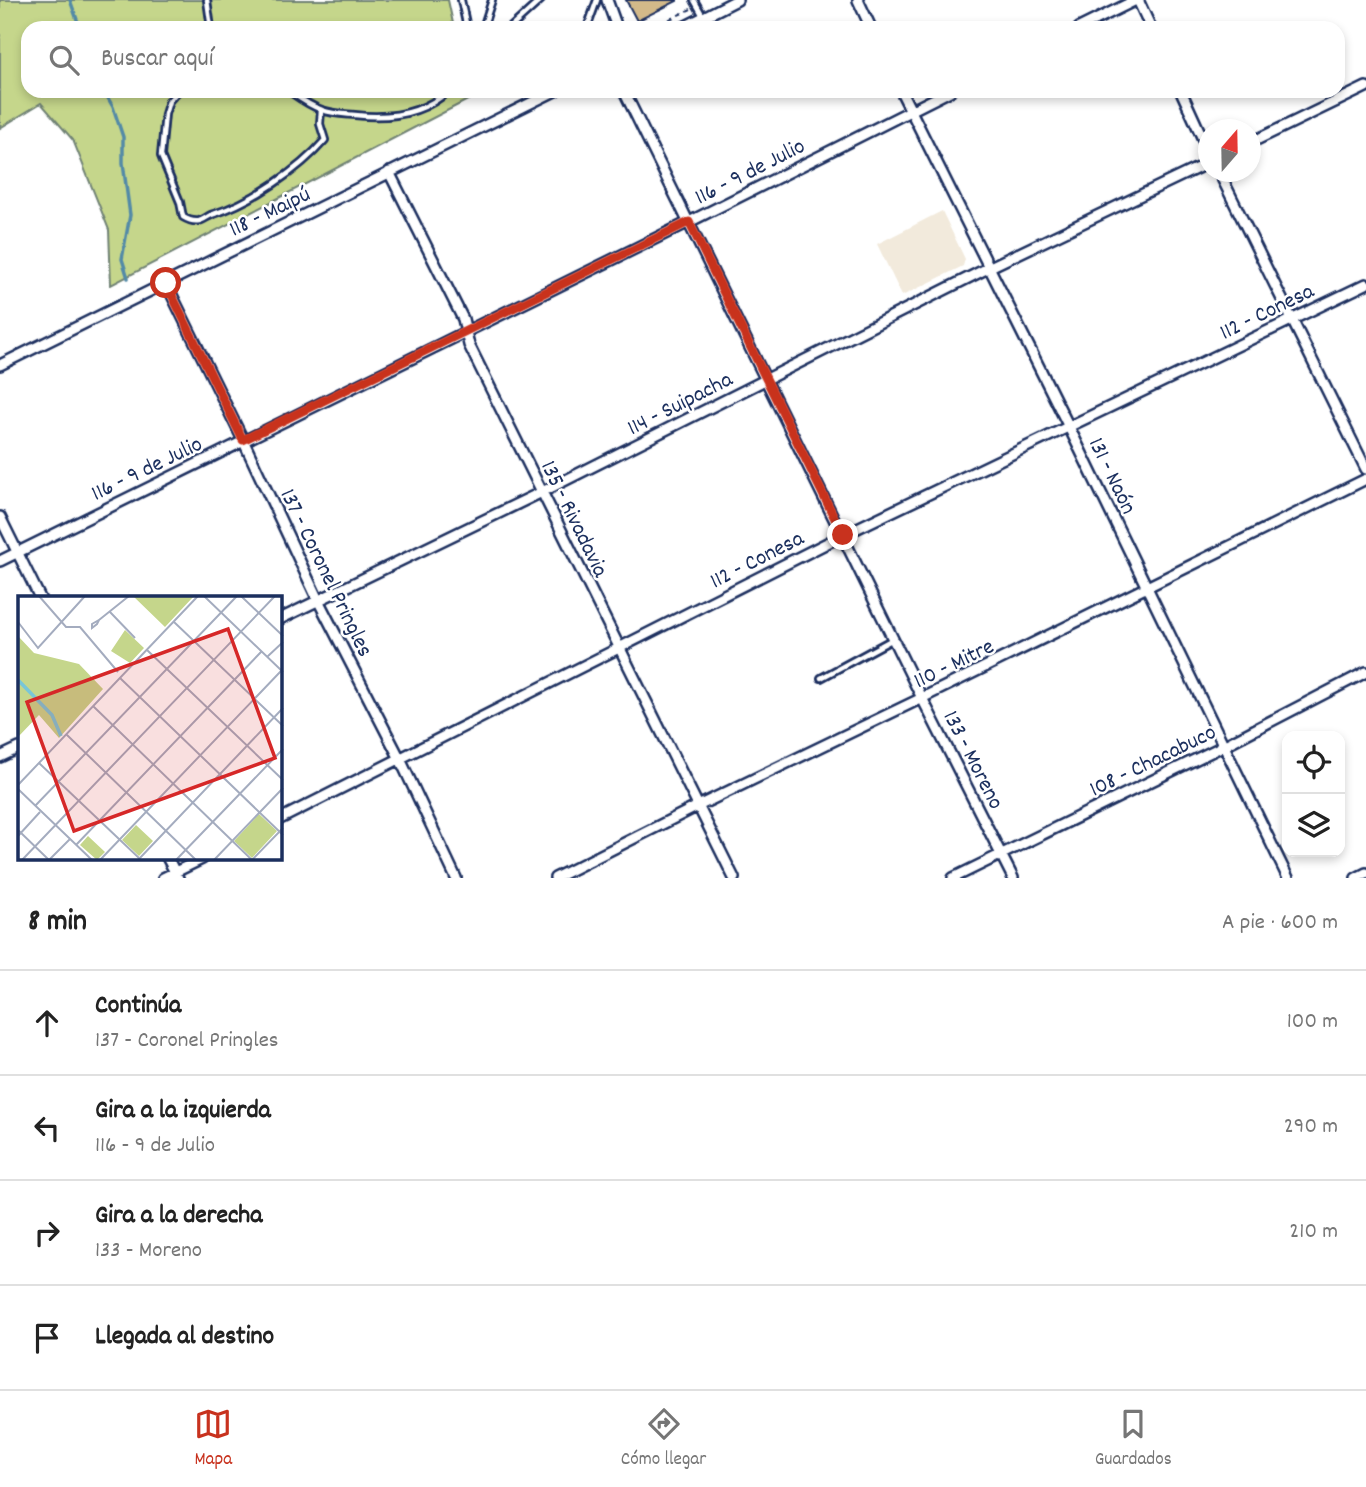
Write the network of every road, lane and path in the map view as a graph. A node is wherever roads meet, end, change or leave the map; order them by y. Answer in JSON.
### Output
{"nodes":[{"id":1,"x":207,"y":0,"type":"edge"},
{"id":2,"x":461,"y":0,"type":"edge"},
{"id":3,"x":492,"y":0,"type":"edge"},
{"id":4,"x":541,"y":0,"type":"edge"},
{"id":5,"x":597,"y":0,"type":"edge"},
{"id":6,"x":607,"y":0,"type":"edge"},
{"id":7,"x":694,"y":0,"type":"edge"},
{"id":8,"x":737,"y":0,"type":"edge"},
{"id":9,"x":858,"y":0,"type":"edge"},
{"id":10,"x":1137,"y":0,"type":"edge"},
{"id":11,"x":697,"y":6,"type":"junction"},
{"id":12,"x":704,"y":17,"type":"junction"},
{"id":13,"x":210,"y":21,"type":"edge"},
{"id":14,"x":466,"y":21,"type":"edge"},
{"id":15,"x":485,"y":21,"type":"edge"},
{"id":16,"x":518,"y":21,"type":"edge"},
{"id":17,"x":590,"y":21,"type":"edge"},
{"id":18,"x":615,"y":21,"type":"edge"},
{"id":19,"x":666,"y":21,"type":"edge"},
{"id":20,"x":696,"y":21,"type":"edge"},
{"id":21,"x":868,"y":21,"type":"edge"},
{"id":22,"x":1094,"y":21,"type":"edge"},
{"id":23,"x":1148,"y":21,"type":"edge"},
{"id":24,"x":1366,"y":87,"type":"edge"},
{"id":25,"x":1345,"y":97,"type":"edge"},
{"id":26,"x":172,"y":98,"type":"edge"},
{"id":27,"x":299,"y":98,"type":"edge"},
{"id":28,"x":438,"y":98,"type":"edge"},
{"id":29,"x":541,"y":98,"type":"edge"},
{"id":30,"x":627,"y":98,"type":"edge"},
{"id":31,"x":905,"y":98,"type":"edge"},
{"id":32,"x":936,"y":98,"type":"edge"},
{"id":33,"x":1184,"y":98,"type":"edge"},
{"id":34,"x":1343,"y":98,"type":"edge"},
{"id":35,"x":321,"y":110,"type":"junction"},
{"id":36,"x":911,"y":110,"type":"junction"},
{"id":37,"x":1198,"y":127,"type":"edge"},
{"id":38,"x":1261,"y":138,"type":"edge"},
{"id":39,"x":1198,"y":168,"type":"edge"},
{"id":40,"x":389,"y":172,"type":"junction"},
{"id":41,"x":1224,"y":182,"type":"edge"},
{"id":42,"x":689,"y":222,"type":"junction"},
{"id":43,"x":990,"y":267,"type":"junction"},
{"id":44,"x":166,"y":283,"type":"junction"},
{"id":45,"x":1366,"y":284,"type":"edge"},
{"id":46,"x":1292,"y":320,"type":"junction"},
{"id":47,"x":466,"y":332,"type":"junction"},
{"id":48,"x":0,"y":365,"type":"edge"},
{"id":49,"x":766,"y":379,"type":"junction"},
{"id":50,"x":1069,"y":427,"type":"junction"},
{"id":51,"x":243,"y":440,"type":"junction"},
{"id":52,"x":1366,"y":469,"type":"edge"},
{"id":53,"x":1366,"y":478,"type":"edge"},
{"id":54,"x":542,"y":492,"type":"junction"},
{"id":55,"x":0,"y":517,"type":"edge"},
{"id":56,"x":843,"y":535,"type":"junction"},
{"id":57,"x":18,"y":552,"type":"junction"},
{"id":58,"x":0,"y":561,"type":"edge"},
{"id":59,"x":1147,"y":588,"type":"junction"},
{"id":60,"x":39,"y":596,"type":"edge"},
{"id":61,"x":318,"y":600,"type":"junction"},
{"id":62,"x":282,"y":619,"type":"edge"},
{"id":63,"x":894,"y":639,"type":"junction"},
{"id":64,"x":619,"y":648,"type":"junction"},
{"id":65,"x":1366,"y":672,"type":"edge"},
{"id":66,"x":821,"y":678,"type":"dead end"},
{"id":67,"x":922,"y":698,"type":"junction"},
{"id":68,"x":1223,"y":746,"type":"junction"},
{"id":69,"x":18,"y":748,"type":"edge"},
{"id":70,"x":0,"y":757,"type":"edge"},
{"id":71,"x":400,"y":759,"type":"junction"},
{"id":72,"x":698,"y":806,"type":"junction"},
{"id":73,"x":282,"y":818,"type":"edge"},
{"id":74,"x":1001,"y":854,"type":"junction"},
{"id":75,"x":200,"y":860,"type":"edge"},
{"id":76,"x":1366,"y":873,"type":"edge"},
{"id":77,"x":176,"y":875,"type":"edge"},
{"id":78,"x":163,"y":878,"type":"edge"},
{"id":79,"x":456,"y":878,"type":"edge"},
{"id":80,"x":555,"y":878,"type":"edge"},
{"id":81,"x":734,"y":878,"type":"edge"},
{"id":82,"x":953,"y":878,"type":"edge"},
{"id":83,"x":1013,"y":878,"type":"edge"},
{"id":84,"x":1288,"y":878,"type":"edge"},
{"id":85,"x":1356,"y":878,"type":"edge"}],
"edges":[{"from":1,"to":13,"type":"lane"},
{"from":2,"to":14,"type":"lane"},
{"from":3,"to":15,"type":"lane"},
{"from":4,"to":16,"type":"lane"},
{"from":5,"to":17,"type":"lane"},
{"from":6,"to":18,"type":"street"},
{"from":7,"to":11,"type":"lane"},
{"from":8,"to":12,"type":"street"},
{"from":9,"to":21,"type":"street"},
{"from":10,"to":22,"type":"street"},
{"from":10,"to":23,"type":"street"},
{"from":11,"to":12,"type":"lane"},
{"from":11,"to":19,"type":"path"},
{"from":12,"to":20,"type":"street"},
{"from":24,"to":25,"type":"street"},
{"from":26,"to":35,"type":"lane"},
{"from":27,"to":35,"type":"lane"},
{"from":28,"to":35,"type":"lane"},
{"from":29,"to":40,"type":"street","name":"118 - Maipú"},
{"from":30,"to":42,"type":"street","name":"133 - Moreno"},
{"from":31,"to":36,"type":"street","name":"131 - Naón"},
{"from":32,"to":36,"type":"street","name":"116 - 9 de Julio"},
{"from":33,"to":37,"type":"street"},
{"from":34,"to":38,"type":"street"},
{"from":36,"to":42,"type":"street","name":"116 - 9 de Julio"},
{"from":36,"to":43,"type":"street","name":"131 - Naón"},
{"from":39,"to":43,"type":"street","name":"114 - Suipacha"},
{"from":40,"to":44,"type":"street","name":"118 - Maipú"},
{"from":40,"to":47,"type":"street","name":"135 - Rivadavia"},
{"from":41,"to":46,"type":"street"},
{"from":42,"to":47,"type":"street","name":"116 - 9 de Julio"},
{"from":42,"to":49,"type":"street","name":"133 - Moreno"},
{"from":43,"to":49,"type":"street","name":"114 - Suipacha"},
{"from":43,"to":50,"type":"street","name":"131 - Naón"},
{"from":44,"to":48,"type":"street","name":"118 - Maipú"},
{"from":44,"to":51,"type":"street","name":"137 - Coronel Pringles"},
{"from":45,"to":46,"type":"street","name":"112 - Conesa"},
{"from":46,"to":50,"type":"street","name":"112 - Conesa"},
{"from":46,"to":52,"type":"street"},
{"from":47,"to":51,"type":"street","name":"116 - 9 de Julio"},
{"from":47,"to":54,"type":"street","name":"135 - Rivadavia"},
{"from":49,"to":54,"type":"street","name":"114 - Suipacha"},
{"from":49,"to":56,"type":"street","name":"133 - Moreno"},
{"from":50,"to":56,"type":"street","name":"112 - Conesa"},
{"from":50,"to":59,"type":"street","name":"131 - Naón"},
{"from":51,"to":57,"type":"street","name":"116 - 9 de Julio"},
{"from":51,"to":61,"type":"street","name":"137 - Coronel Pringles"},
{"from":53,"to":59,"type":"street","name":"110 - Mitre"},
{"from":54,"to":61,"type":"street","name":"114 - Suipacha"},
{"from":54,"to":64,"type":"street","name":"135 - Rivadavia"},
{"from":55,"to":57,"type":"street"},
{"from":56,"to":63,"type":"street","name":"133 - Moreno"},
{"from":56,"to":64,"type":"street","name":"112 - Conesa"},
{"from":57,"to":58,"type":"street","name":"116 - 9 de Julio"},
{"from":57,"to":60,"type":"street"},
{"from":59,"to":67,"type":"street","name":"110 - Mitre"},
{"from":59,"to":68,"type":"street","name":"131 - Naón"},
{"from":61,"to":62,"type":"street","name":"114 - Suipacha"},
{"from":61,"to":71,"type":"street","name":"137 - Coronel Pringles"},
{"from":63,"to":66,"type":"lane"},
{"from":63,"to":67,"type":"street","name":"133 - Moreno"},
{"from":64,"to":71,"type":"street","name":"112 - Conesa"},
{"from":64,"to":72,"type":"street","name":"135 - Rivadavia"},
{"from":65,"to":68,"type":"street","name":"108 - Chacabuco"},
{"from":67,"to":72,"type":"street","name":"110 - Mitre"},
{"from":67,"to":74,"type":"street","name":"133 - Moreno"},
{"from":68,"to":74,"type":"street","name":"108 - Chacabuco"},
{"from":68,"to":84,"type":"street","name":"131 - Naón"},
{"from":69,"to":70,"type":"street"},
{"from":71,"to":73,"type":"street","name":"112 - Conesa"},
{"from":71,"to":79,"type":"street","name":"137 - Coronel Pringles"},
{"from":72,"to":80,"type":"street","name":"110 - Mitre"},
{"from":72,"to":81,"type":"street","name":"135 - Rivadavia"},
{"from":74,"to":82,"type":"street","name":"108 - Chacabuco"},
{"from":74,"to":83,"type":"street","name":"133 - Moreno"},
{"from":75,"to":77,"type":"street"},
{"from":76,"to":85,"type":"street"},
{"from":77,"to":78,"type":"street"}]}
